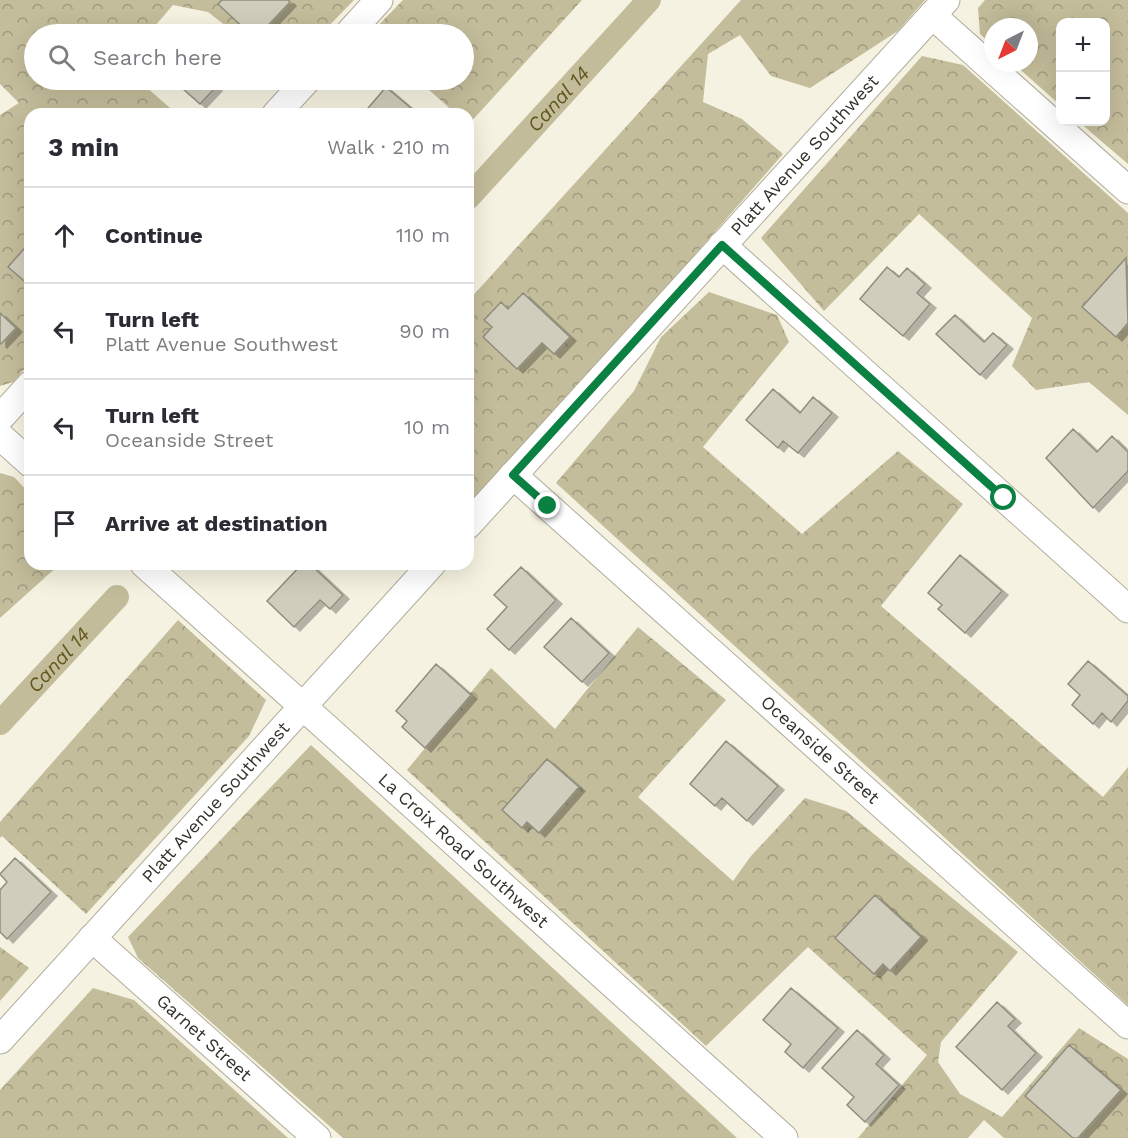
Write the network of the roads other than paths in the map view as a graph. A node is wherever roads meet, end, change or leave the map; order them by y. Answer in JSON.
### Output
{"nodes":[{"id":1,"x":379,"y":0,"type":"edge"},
{"id":2,"x":939,"y":8,"type":"edge"},
{"id":3,"x":357,"y":24,"type":"edge"},
{"id":4,"x":298,"y":90,"type":"edge"},
{"id":5,"x":281,"y":108,"type":"edge"},
{"id":6,"x":1128,"y":190,"type":"edge"},
{"id":7,"x":722,"y":245,"type":"junction"},
{"id":8,"x":24,"y":392,"type":"edge"},
{"id":9,"x":0,"y":418,"type":"edge"},
{"id":10,"x":0,"y":436,"type":"edge"},
{"id":11,"x":24,"y":458,"type":"edge"},
{"id":12,"x":513,"y":475,"type":"junction"},
{"id":13,"x":474,"y":518,"type":"edge"},
{"id":14,"x":151,"y":570,"type":"edge"},
{"id":15,"x":427,"y":570,"type":"edge"},
{"id":16,"x":1128,"y":609,"type":"edge"},
{"id":17,"x":304,"y":706,"type":"junction"},
{"id":18,"x":92,"y":938,"type":"junction"},
{"id":19,"x":1128,"y":1025,"type":"edge"},
{"id":20,"x":0,"y":1040,"type":"edge"},
{"id":21,"x":318,"y":1138,"type":"edge"},
{"id":22,"x":784,"y":1138,"type":"edge"}],
"edges":[{"from":1,"to":3,"type":"street"},
{"from":2,"to":6,"type":"street"},
{"from":2,"to":7,"type":"street","name":"Platt Avenue Southwest"},
{"from":4,"to":5,"type":"street"},
{"from":7,"to":12,"type":"street","name":"Platt Avenue Southwest"},
{"from":7,"to":16,"type":"street"},
{"from":8,"to":9,"type":"street"},
{"from":10,"to":11,"type":"street"},
{"from":12,"to":13,"type":"street","name":"Platt Avenue Southwest"},
{"from":12,"to":19,"type":"street","name":"Oceanside Street"},
{"from":14,"to":17,"type":"street","name":"La Croix Road Southwest"},
{"from":15,"to":17,"type":"street","name":"Platt Avenue Southwest"},
{"from":17,"to":18,"type":"street","name":"Platt Avenue Southwest"},
{"from":17,"to":22,"type":"street","name":"La Croix Road Southwest"},
{"from":18,"to":20,"type":"street","name":"Platt Avenue Southwest"},
{"from":18,"to":21,"type":"street","name":"Garnet Street"}]}
